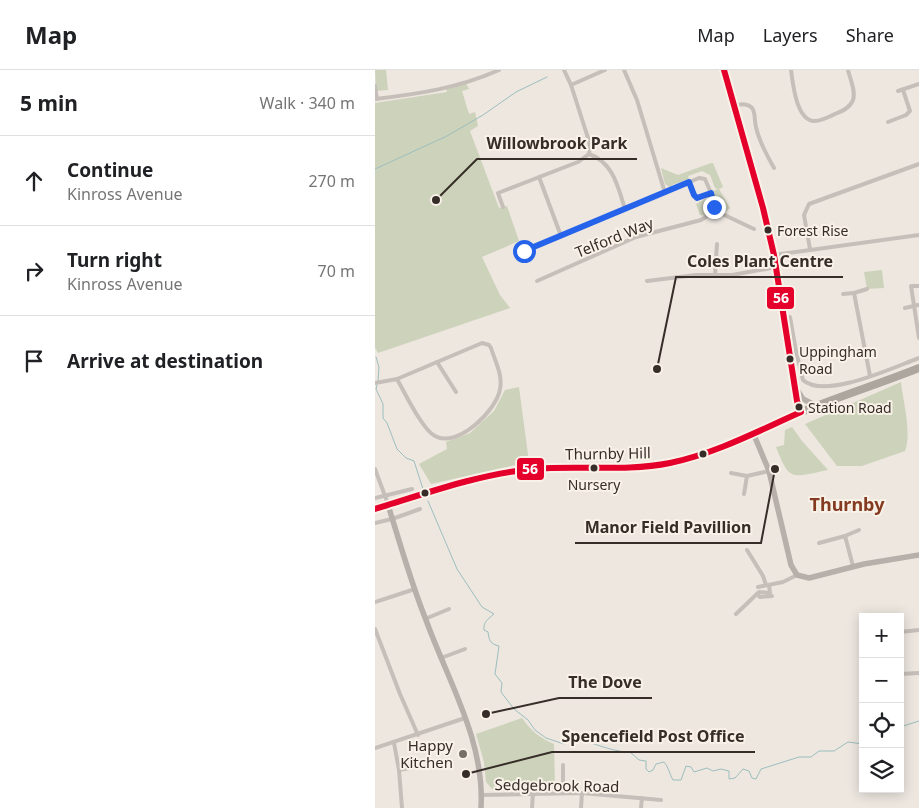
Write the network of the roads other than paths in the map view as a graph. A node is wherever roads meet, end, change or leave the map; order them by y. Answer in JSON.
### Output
{"nodes":[{"id":1,"x":499,"y":70,"type":"edge"},
{"id":2,"x":564,"y":70,"type":"edge"},
{"id":3,"x":605,"y":70,"type":"edge"},
{"id":4,"x":624,"y":70,"type":"edge"},
{"id":5,"x":724,"y":70,"type":"edge"},
{"id":6,"x":791,"y":70,"type":"edge"},
{"id":7,"x":848,"y":70,"type":"edge"},
{"id":8,"x":919,"y":84,"type":"edge"},
{"id":9,"x":571,"y":85,"type":"junction"},
{"id":10,"x":375,"y":86,"type":"edge"},
{"id":11,"x":376,"y":99,"type":"edge"},
{"id":12,"x":733,"y":106,"type":"junction"},
{"id":13,"x":888,"y":122,"type":"dead end"},
{"id":14,"x":589,"y":154,"type":"junction"},
{"id":15,"x":919,"y":164,"type":"edge"},
{"id":16,"x":774,"y":168,"type":"dead end"},
{"id":17,"x":539,"y":177,"type":"junction"},
{"id":18,"x":689,"y":182,"type":"junction"},
{"id":19,"x":665,"y":192,"type":"junction"},
{"id":20,"x":711,"y":193,"type":"junction"},
{"id":21,"x":503,"y":207,"type":"dead end"},
{"id":22,"x":625,"y":209,"type":"junction"},
{"id":23,"x":732,"y":211,"type":"dead end"},
{"id":24,"x":714,"y":212,"type":"junction"},
{"id":25,"x":730,"y":217,"type":"junction"},
{"id":26,"x":754,"y":229,"type":"dead end"},
{"id":27,"x":919,"y":235,"type":"edge"},
{"id":28,"x":561,"y":236,"type":"junction"},
{"id":29,"x":717,"y":244,"type":"dead end"},
{"id":30,"x":810,"y":249,"type":"junction"},
{"id":31,"x":710,"y":250,"type":"dead end"},
{"id":32,"x":524,"y":251,"type":"dead end"},
{"id":33,"x":717,"y":251,"type":"junction"},
{"id":34,"x":774,"y":255,"type":"junction"},
{"id":35,"x":777,"y":267,"type":"junction"},
{"id":36,"x":652,"y":273,"type":"dead end"},
{"id":37,"x":715,"y":276,"type":"junction"},
{"id":38,"x":653,"y":280,"type":"junction"},
{"id":39,"x":537,"y":281,"type":"dead end"},
{"id":40,"x":647,"y":281,"type":"dead end"},
{"id":41,"x":919,"y":286,"type":"edge"},
{"id":42,"x":867,"y":289,"type":"dead end"},
{"id":43,"x":854,"y":293,"type":"junction"},
{"id":44,"x":843,"y":294,"type":"dead end"},
{"id":45,"x":916,"y":305,"type":"edge"},
{"id":46,"x":905,"y":308,"type":"dead end"},
{"id":47,"x":790,"y":317,"type":"dead end"},
{"id":48,"x":919,"y":338,"type":"edge"},
{"id":49,"x":793,"y":352,"type":"junction"},
{"id":50,"x":919,"y":358,"type":"edge"},
{"id":51,"x":437,"y":362,"type":"junction"},
{"id":52,"x":919,"y":368,"type":"edge"},
{"id":53,"x":870,"y":376,"type":"junction"},
{"id":54,"x":397,"y":379,"type":"junction"},
{"id":55,"x":377,"y":383,"type":"edge"},
{"id":56,"x":794,"y":384,"type":"junction"},
{"id":57,"x":456,"y":392,"type":"dead end"},
{"id":58,"x":817,"y":406,"type":"junction"},
{"id":59,"x":801,"y":412,"type":"junction"},
{"id":60,"x":754,"y":435,"type":"junction"},
{"id":61,"x":375,"y":469,"type":"edge"},
{"id":62,"x":769,"y":471,"type":"junction"},
{"id":63,"x":731,"y":474,"type":"dead end"},
{"id":64,"x":747,"y":476,"type":"junction"},
{"id":65,"x":412,"y":489,"type":"dead end"},
{"id":66,"x":744,"y":494,"type":"dead end"},
{"id":67,"x":385,"y":495,"type":"junction"},
{"id":68,"x":375,"y":498,"type":"edge"},
{"id":69,"x":388,"y":505,"type":"junction"},
{"id":70,"x":375,"y":509,"type":"edge"},
{"id":71,"x":420,"y":509,"type":"dead end"},
{"id":72,"x":392,"y":519,"type":"junction"},
{"id":73,"x":375,"y":523,"type":"edge"},
{"id":74,"x":859,"y":530,"type":"dead end"},
{"id":75,"x":845,"y":536,"type":"junction"},
{"id":76,"x":819,"y":543,"type":"dead end"},
{"id":77,"x":747,"y":550,"type":"dead end"},
{"id":78,"x":919,"y":555,"type":"edge"},
{"id":79,"x":853,"y":566,"type":"junction"},
{"id":80,"x":797,"y":575,"type":"junction"},
{"id":81,"x":768,"y":585,"type":"junction"},
{"id":82,"x":759,"y":586,"type":"dead end"},
{"id":83,"x":415,"y":589,"type":"junction"},
{"id":84,"x":757,"y":594,"type":"junction"},
{"id":85,"x":772,"y":596,"type":"dead end"},
{"id":86,"x":375,"y":602,"type":"edge"},
{"id":87,"x":449,"y":609,"type":"dead end"},
{"id":88,"x":736,"y":614,"type":"dead end"},
{"id":89,"x":425,"y":620,"type":"junction"},
{"id":90,"x":375,"y":628,"type":"edge"},
{"id":91,"x":919,"y":630,"type":"edge"},
{"id":92,"x":904,"y":632,"type":"edge"},
{"id":93,"x":465,"y":649,"type":"dead end"},
{"id":94,"x":441,"y":658,"type":"junction"},
{"id":95,"x":919,"y":673,"type":"edge"},
{"id":96,"x":904,"y":674,"type":"edge"},
{"id":97,"x":465,"y":718,"type":"junction"},
{"id":98,"x":418,"y":735,"type":"junction"},
{"id":99,"x":394,"y":743,"type":"junction"},
{"id":100,"x":375,"y":748,"type":"edge"},
{"id":101,"x":563,"y":765,"type":"dead end"},
{"id":102,"x":420,"y":766,"type":"dead end"},
{"id":103,"x":399,"y":770,"type":"junction"},
{"id":104,"x":533,"y":793,"type":"junction"},
{"id":105,"x":563,"y":793,"type":"junction"},
{"id":106,"x":582,"y":793,"type":"junction"},
{"id":107,"x":481,"y":795,"type":"junction"},
{"id":108,"x":642,"y":798,"type":"junction"},
{"id":109,"x":661,"y":800,"type":"dead end"},
{"id":110,"x":402,"y":808,"type":"edge"},
{"id":111,"x":481,"y":808,"type":"edge"},
{"id":112,"x":532,"y":808,"type":"edge"},
{"id":113,"x":581,"y":808,"type":"edge"},
{"id":114,"x":641,"y":808,"type":"edge"}],
"edges":[{"from":1,"to":11,"type":"street"},
{"from":2,"to":9,"type":"street"},
{"from":3,"to":9,"type":"street"},
{"from":4,"to":19,"type":"street"},
{"from":5,"to":12,"type":"street"},
{"from":6,"to":7,"type":"street"},
{"from":8,"to":13,"type":"street"},
{"from":9,"to":14,"type":"street"},
{"from":10,"to":11,"type":"street"},
{"from":12,"to":16,"type":"street"},
{"from":12,"to":34,"type":"street"},
{"from":14,"to":17,"type":"street"},
{"from":14,"to":22,"type":"street"},
{"from":15,"to":30,"type":"street"},
{"from":17,"to":21,"type":"street"},
{"from":17,"to":28,"type":"street"},
{"from":18,"to":19,"type":"street"},
{"from":18,"to":20,"type":"street"},
{"from":18,"to":20,"type":"street"},
{"from":19,"to":22,"type":"street"},
{"from":20,"to":24,"type":"street"},
{"from":22,"to":28,"type":"street"},
{"from":23,"to":25,"type":"street"},
{"from":24,"to":25,"type":"street"},
{"from":24,"to":39,"type":"street","name":"Telford Way"},
{"from":25,"to":26,"type":"street"},
{"from":27,"to":30,"type":"street"},
{"from":28,"to":32,"type":"street"},
{"from":29,"to":33,"type":"street"},
{"from":30,"to":34,"type":"street"},
{"from":31,"to":33,"type":"street"},
{"from":33,"to":37,"type":"street"},
{"from":34,"to":35,"type":"street"},
{"from":35,"to":37,"type":"street"},
{"from":35,"to":49,"type":"street"},
{"from":36,"to":38,"type":"street"},
{"from":37,"to":38,"type":"street"},
{"from":38,"to":40,"type":"street"},
{"from":41,"to":45,"type":"street"},
{"from":42,"to":43,"type":"street"},
{"from":43,"to":44,"type":"street"},
{"from":43,"to":53,"type":"street"},
{"from":45,"to":46,"type":"street"},
{"from":45,"to":48,"type":"street"},
{"from":47,"to":49,"type":"street"},
{"from":49,"to":53,"type":"street"},
{"from":49,"to":56,"type":"street"},
{"from":50,"to":53,"type":"street"},
{"from":51,"to":54,"type":"street"},
{"from":51,"to":54,"type":"street"},
{"from":51,"to":57,"type":"street"},
{"from":52,"to":58,"type":"highway","name":"Thurnby Hill"},
{"from":54,"to":55,"type":"street"},
{"from":56,"to":58,"type":"street"},
{"from":56,"to":59,"type":"street"},
{"from":58,"to":59,"type":"highway","name":"Thurnby Hill"},
{"from":59,"to":60,"type":"highway","name":"Thurnby Hill"},
{"from":60,"to":62,"type":"street"},
{"from":60,"to":69,"type":"highway","name":"Thurnby Hill"},
{"from":61,"to":67,"type":"street"},
{"from":62,"to":64,"type":"street"},
{"from":62,"to":80,"type":"street"},
{"from":63,"to":64,"type":"street"},
{"from":64,"to":66,"type":"street"},
{"from":65,"to":67,"type":"street"},
{"from":67,"to":68,"type":"street"},
{"from":67,"to":69,"type":"street"},
{"from":69,"to":70,"type":"highway","name":"Thurnby Hill"},
{"from":69,"to":72,"type":"street"},
{"from":71,"to":72,"type":"street"},
{"from":72,"to":73,"type":"street"},
{"from":72,"to":83,"type":"street"},
{"from":74,"to":75,"type":"street"},
{"from":75,"to":76,"type":"street"},
{"from":75,"to":79,"type":"street"},
{"from":77,"to":81,"type":"street"},
{"from":78,"to":79,"type":"street"},
{"from":79,"to":80,"type":"street"},
{"from":80,"to":81,"type":"street"},
{"from":81,"to":82,"type":"street"},
{"from":81,"to":84,"type":"street"},
{"from":83,"to":86,"type":"street"},
{"from":83,"to":89,"type":"street"},
{"from":84,"to":85,"type":"street"},
{"from":84,"to":88,"type":"street"},
{"from":87,"to":89,"type":"street"},
{"from":89,"to":94,"type":"street"},
{"from":90,"to":98,"type":"street"},
{"from":91,"to":92,"type":"street"},
{"from":93,"to":94,"type":"street"},
{"from":94,"to":97,"type":"street"},
{"from":95,"to":96,"type":"street"},
{"from":97,"to":98,"type":"street"},
{"from":97,"to":107,"type":"street"},
{"from":98,"to":99,"type":"street"},
{"from":99,"to":100,"type":"street"},
{"from":99,"to":103,"type":"street"},
{"from":101,"to":105,"type":"street"},
{"from":102,"to":103,"type":"street"},
{"from":103,"to":110,"type":"street"},
{"from":104,"to":105,"type":"street","name":"Sedgebrook Road"},
{"from":104,"to":107,"type":"street","name":"Sedgebrook Road"},
{"from":104,"to":112,"type":"street"},
{"from":105,"to":106,"type":"street","name":"Sedgebrook Road"},
{"from":106,"to":108,"type":"street","name":"Sedgebrook Road"},
{"from":106,"to":113,"type":"street"},
{"from":107,"to":111,"type":"street"},
{"from":108,"to":109,"type":"street","name":"Sedgebrook Road"},
{"from":108,"to":114,"type":"street"}]}
